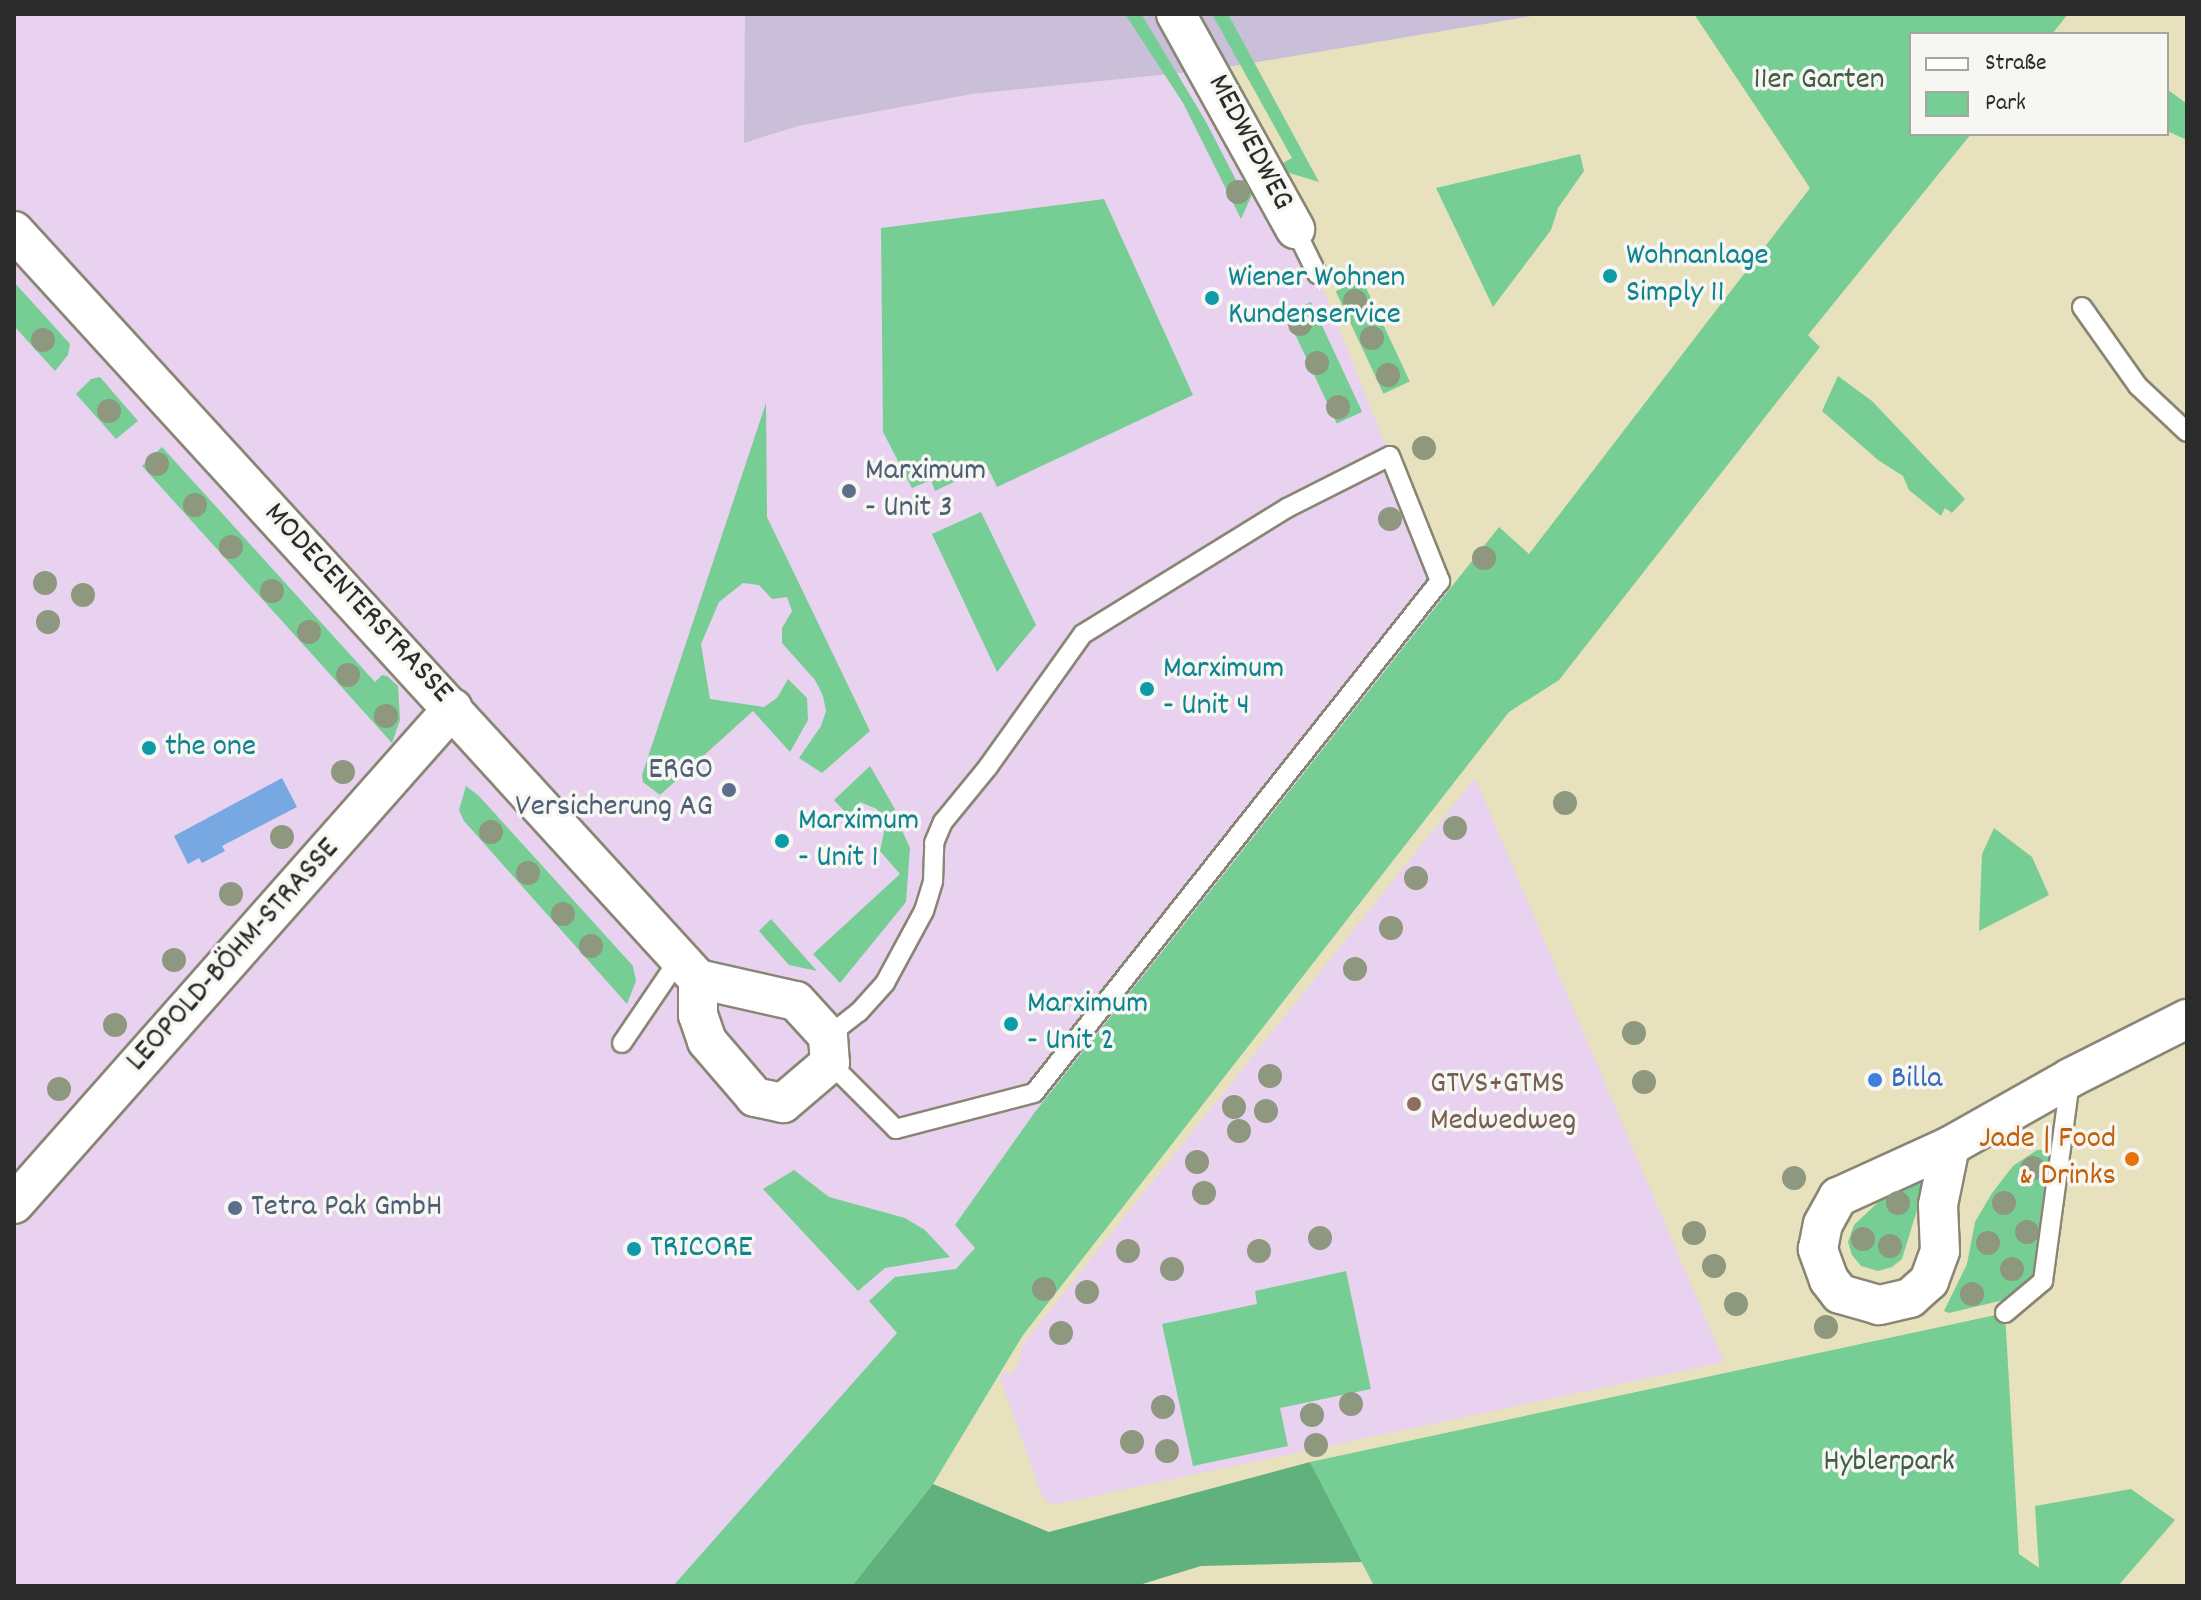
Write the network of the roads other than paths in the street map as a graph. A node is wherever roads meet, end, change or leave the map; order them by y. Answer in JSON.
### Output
{"nodes":[{"id":1,"x":1176,"y":14,"type":"edge"},
{"id":2,"x":1295,"y":229,"type":"joint"},
{"id":3,"x":14,"y":231,"type":"edge"},
{"id":4,"x":1317,"y":274,"type":"dead end"},
{"id":5,"x":2082,"y":307,"type":"dead end"},
{"id":6,"x":2187,"y":432,"type":"edge"},
{"id":7,"x":453,"y":708,"type":"junction"},
{"id":8,"x":689,"y":969,"type":"junction"},
{"id":9,"x":2187,"y":1019,"type":"edge"},
{"id":10,"x":622,"y":1043,"type":"dead end"},
{"id":11,"x":829,"y":1050,"type":"junction"},
{"id":12,"x":2070,"y":1078,"type":"junction"},
{"id":13,"x":1950,"y":1146,"type":"dead end"},
{"id":14,"x":14,"y":1204,"type":"edge"},
{"id":15,"x":2005,"y":1313,"type":"dead end"}],
"edges":[{"from":1,"to":2,"type":"street","name":"MEDWEDWEG"},
{"from":2,"to":4,"type":"lane","name":"MEDWEDWEG"},
{"from":3,"to":7,"type":"street","name":"MODECENTERSTRASSE"},
{"from":5,"to":6,"type":"lane"},
{"from":7,"to":8,"type":"street","name":"MODECENTERSTRASSE"},
{"from":7,"to":14,"type":"street","name":"LEOPOLD-BÖHM-STRASSE"},
{"from":8,"to":10,"type":"lane"},
{"from":8,"to":11,"type":"street"},
{"from":8,"to":11,"type":"street"},
{"from":9,"to":12,"type":"street"},
{"from":11,"to":11,"type":"lane"},
{"from":12,"to":13,"type":"street"},
{"from":12,"to":15,"type":"lane"}]}
